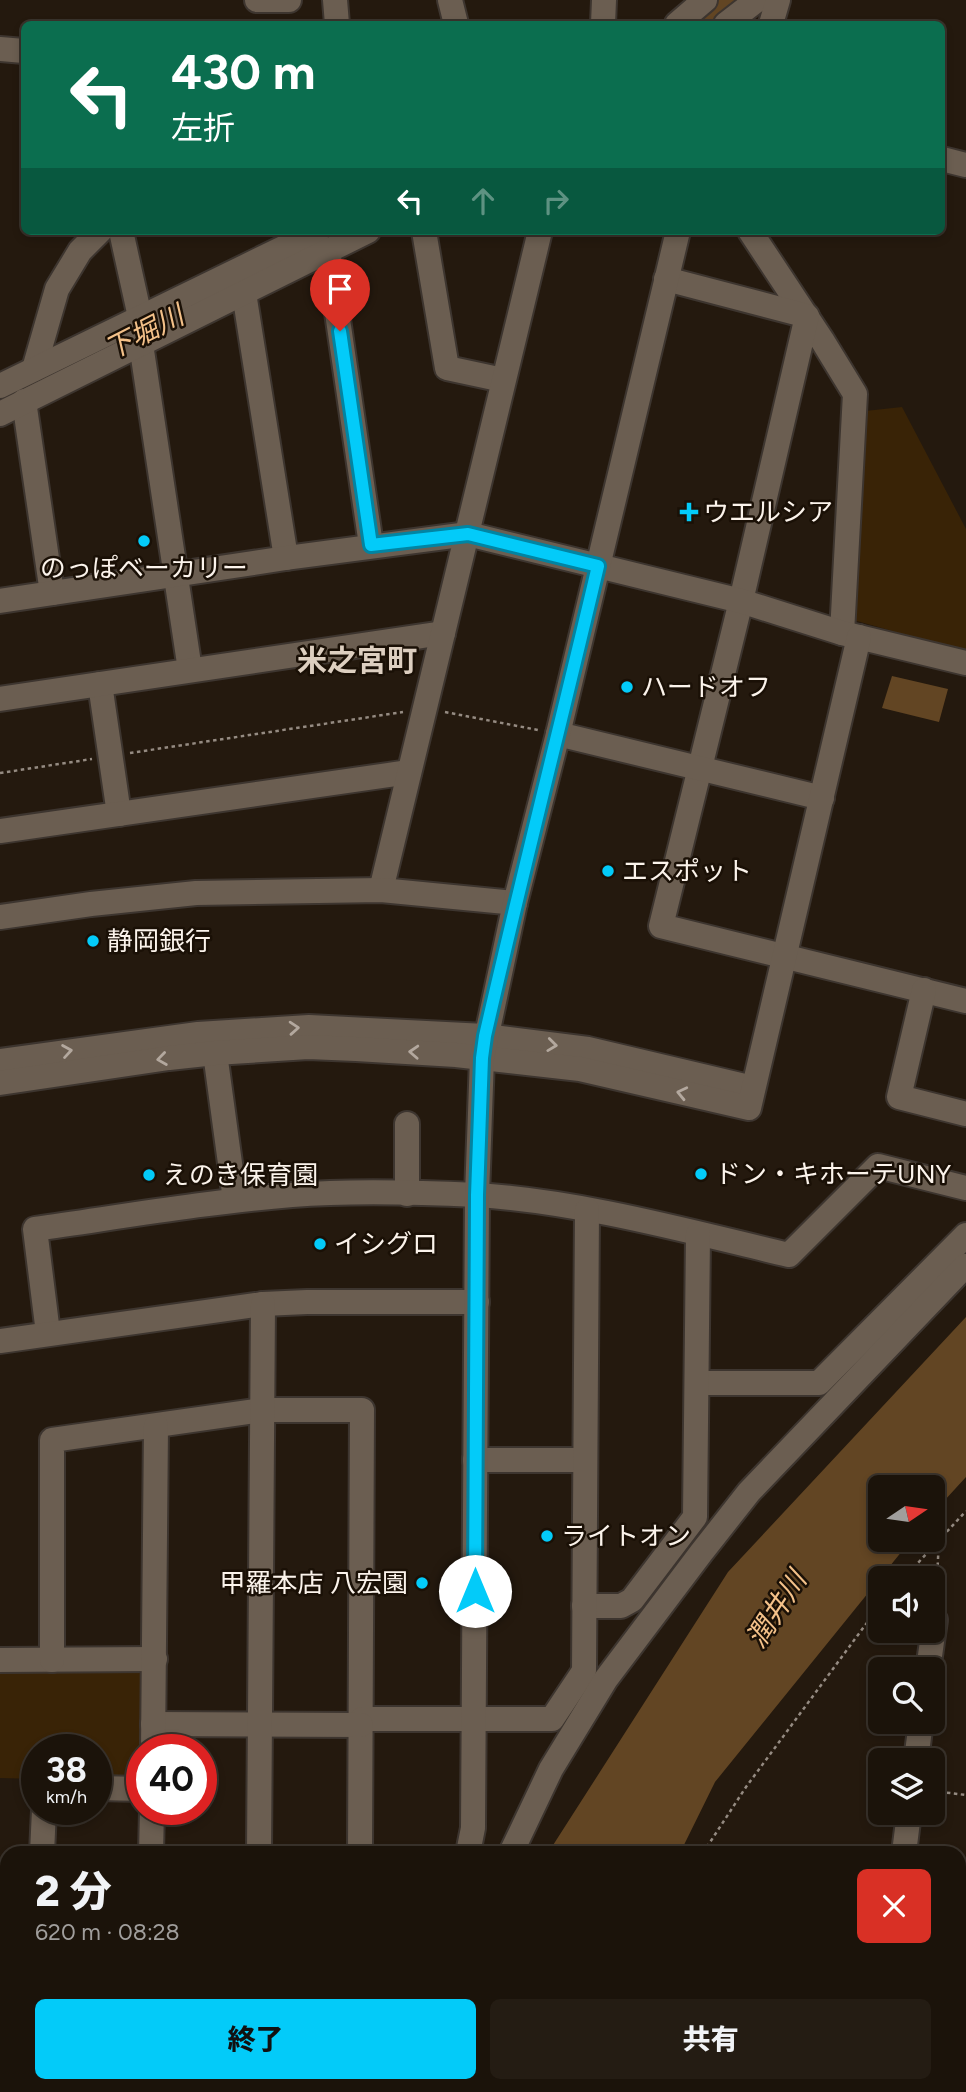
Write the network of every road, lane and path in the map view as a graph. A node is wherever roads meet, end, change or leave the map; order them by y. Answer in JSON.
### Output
{"nodes":[{"id":1,"x":257,"y":0,"type":"edge"},
{"id":2,"x":289,"y":0,"type":"edge"},
{"id":3,"x":335,"y":0,"type":"edge"},
{"id":4,"x":450,"y":0,"type":"edge"},
{"id":5,"x":604,"y":0,"type":"edge"},
{"id":6,"x":705,"y":0,"type":"edge"},
{"id":7,"x":757,"y":0,"type":"edge"},
{"id":8,"x":778,"y":0,"type":"edge"},
{"id":9,"x":727,"y":16,"type":"edge"},
{"id":10,"x":337,"y":21,"type":"edge"},
{"id":11,"x":455,"y":21,"type":"edge"},
{"id":12,"x":603,"y":21,"type":"edge"},
{"id":13,"x":680,"y":21,"type":"edge"},
{"id":14,"x":772,"y":21,"type":"edge"},
{"id":15,"x":0,"y":48,"type":"edge"},
{"id":16,"x":21,"y":51,"type":"edge"},
{"id":17,"x":945,"y":160,"type":"edge"},
{"id":18,"x":966,"y":165,"type":"edge"},
{"id":19,"x":96,"y":235,"type":"edge"},
{"id":20,"x":122,"y":235,"type":"edge"},
{"id":21,"x":350,"y":235,"type":"edge"},
{"id":22,"x":425,"y":235,"type":"edge"},
{"id":23,"x":539,"y":235,"type":"edge"},
{"id":24,"x":677,"y":235,"type":"edge"},
{"id":25,"x":753,"y":235,"type":"edge"},
{"id":26,"x":323,"y":241,"type":"edge"},
{"id":27,"x":296,"y":246,"type":"edge"},
{"id":28,"x":666,"y":279,"type":"junction"},
{"id":29,"x":244,"y":293,"type":"junction"},
{"id":30,"x":807,"y":316,"type":"junction"},
{"id":31,"x":140,"y":317,"type":"junction"},
{"id":32,"x":141,"y":344,"type":"junction"},
{"id":33,"x":34,"y":369,"type":"junction"},
{"id":34,"x":503,"y":380,"type":"junction"},
{"id":35,"x":0,"y":386,"type":"edge"},
{"id":36,"x":24,"y":401,"type":"junction"},
{"id":37,"x":0,"y":414,"type":"edge"},
{"id":38,"x":468,"y":534,"type":"junction"},
{"id":39,"x":371,"y":545,"type":"junction"},
{"id":40,"x":286,"y":558,"type":"junction"},
{"id":41,"x":598,"y":566,"type":"junction"},
{"id":42,"x":176,"y":576,"type":"junction"},
{"id":43,"x":52,"y":593,"type":"junction"},
{"id":44,"x":0,"y":601,"type":"edge"},
{"id":45,"x":741,"y":601,"type":"junction"},
{"id":46,"x":443,"y":633,"type":"junction"},
{"id":47,"x":850,"y":635,"type":"junction"},
{"id":48,"x":966,"y":663,"type":"edge"},
{"id":49,"x":190,"y":670,"type":"junction"},
{"id":50,"x":100,"y":684,"type":"junction"},
{"id":51,"x":0,"y":699,"type":"edge"},
{"id":52,"x":425,"y":708,"type":"junction"},
{"id":53,"x":558,"y":734,"type":"junction"},
{"id":54,"x":111,"y":756,"type":"junction"},
{"id":55,"x":701,"y":769,"type":"junction"},
{"id":56,"x":408,"y":772,"type":"junction"},
{"id":57,"x":0,"y":773,"type":"edge"},
{"id":58,"x":822,"y":798,"type":"junction"},
{"id":59,"x":119,"y":814,"type":"junction"},
{"id":60,"x":0,"y":831,"type":"edge"},
{"id":61,"x":381,"y":890,"type":"junction"},
{"id":62,"x":515,"y":903,"type":"junction"},
{"id":63,"x":0,"y":918,"type":"edge"},
{"id":64,"x":784,"y":957,"type":"junction"},
{"id":65,"x":924,"y":990,"type":"junction"},
{"id":66,"x":966,"y":1001,"type":"edge"},
{"id":67,"x":483,"y":1047,"type":"junction"},
{"id":68,"x":215,"y":1053,"type":"junction"},
{"id":69,"x":0,"y":1061,"type":"edge"},
{"id":70,"x":0,"y":1083,"type":"edge"},
{"id":71,"x":966,"y":1114,"type":"edge"},
{"id":72,"x":407,"y":1124,"type":"dead end"},
{"id":73,"x":966,"y":1188,"type":"edge"},
{"id":74,"x":407,"y":1194,"type":"junction"},
{"id":75,"x":477,"y":1195,"type":"junction"},
{"id":76,"x":235,"y":1200,"type":"junction"},
{"id":77,"x":587,"y":1210,"type":"junction"},
{"id":78,"x":698,"y":1234,"type":"junction"},
{"id":79,"x":966,"y":1235,"type":"edge"},
{"id":80,"x":965,"y":1266,"type":"edge"},
{"id":81,"x":477,"y":1302,"type":"junction"},
{"id":82,"x":263,"y":1304,"type":"junction"},
{"id":83,"x":48,"y":1333,"type":"junction"},
{"id":84,"x":0,"y":1341,"type":"edge"},
{"id":85,"x":697,"y":1383,"type":"junction"},
{"id":86,"x":262,"y":1410,"type":"junction"},
{"id":87,"x":156,"y":1426,"type":"junction"},
{"id":88,"x":585,"y":1460,"type":"junction"},
{"id":89,"x":475,"y":1461,"type":"junction"},
{"id":90,"x":966,"y":1511,"type":"edge"},
{"id":91,"x":945,"y":1532,"type":"edge"},
{"id":92,"x":927,"y":1552,"type":"edge"},
{"id":93,"x":914,"y":1566,"type":"edge"},
{"id":94,"x":584,"y":1606,"type":"junction"},
{"id":95,"x":868,"y":1621,"type":"edge"},
{"id":96,"x":155,"y":1659,"type":"junction"},
{"id":97,"x":0,"y":1660,"type":"edge"},
{"id":98,"x":52,"y":1660,"type":"junction"},
{"id":99,"x":474,"y":1721,"type":"junction"},
{"id":100,"x":362,"y":1722,"type":"junction"},
{"id":101,"x":153,"y":1724,"type":"junction"},
{"id":102,"x":260,"y":1724,"type":"junction"},
{"id":103,"x":153,"y":1734,"type":"edge"},
{"id":104,"x":945,"y":1792,"type":"edge"},
{"id":105,"x":966,"y":1795,"type":"edge"},
{"id":106,"x":43,"y":1825,"type":"edge"},
{"id":107,"x":152,"y":1825,"type":"edge"},
{"id":108,"x":908,"y":1825,"type":"edge"},
{"id":109,"x":42,"y":1846,"type":"edge"},
{"id":110,"x":151,"y":1846,"type":"edge"},
{"id":111,"x":259,"y":1846,"type":"edge"},
{"id":112,"x":360,"y":1846,"type":"edge"},
{"id":113,"x":469,"y":1846,"type":"edge"},
{"id":114,"x":514,"y":1846,"type":"edge"},
{"id":115,"x":708,"y":1846,"type":"edge"},
{"id":116,"x":905,"y":1846,"type":"edge"}],
"edges":[{"from":1,"to":2,"type":"street"},
{"from":3,"to":10,"type":"street"},
{"from":4,"to":11,"type":"street"},
{"from":5,"to":12,"type":"street"},
{"from":6,"to":13,"type":"street"},
{"from":7,"to":9,"type":"street"},
{"from":8,"to":14,"type":"street"},
{"from":15,"to":16,"type":"street"},
{"from":17,"to":18,"type":"street"},
{"from":19,"to":33,"type":"street"},
{"from":20,"to":31,"type":"street"},
{"from":21,"to":26,"type":"street"},
{"from":22,"to":34,"type":"street"},
{"from":23,"to":34,"type":"street"},
{"from":24,"to":28,"type":"street"},
{"from":25,"to":30,"type":"street"},
{"from":26,"to":27,"type":"street"},
{"from":26,"to":39,"type":"street"},
{"from":27,"to":29,"type":"street"},
{"from":27,"to":31,"type":"street"},
{"from":28,"to":30,"type":"street"},
{"from":28,"to":41,"type":"street"},
{"from":29,"to":32,"type":"street"},
{"from":29,"to":40,"type":"street"},
{"from":30,"to":45,"type":"street"},
{"from":30,"to":47,"type":"street"},
{"from":31,"to":33,"type":"street"},
{"from":32,"to":36,"type":"street"},
{"from":32,"to":42,"type":"street"},
{"from":33,"to":35,"type":"street"},
{"from":34,"to":38,"type":"street"},
{"from":36,"to":37,"type":"street"},
{"from":36,"to":43,"type":"street"},
{"from":38,"to":39,"type":"street"},
{"from":38,"to":41,"type":"street"},
{"from":38,"to":46,"type":"street"},
{"from":39,"to":40,"type":"street"},
{"from":40,"to":42,"type":"street"},
{"from":41,"to":45,"type":"street"},
{"from":41,"to":53,"type":"street"},
{"from":42,"to":43,"type":"street"},
{"from":42,"to":49,"type":"street"},
{"from":43,"to":44,"type":"street"},
{"from":45,"to":47,"type":"street"},
{"from":45,"to":55,"type":"street"},
{"from":46,"to":49,"type":"street"},
{"from":46,"to":52,"type":"street"},
{"from":47,"to":48,"type":"street"},
{"from":47,"to":58,"type":"street"},
{"from":49,"to":50,"type":"street"},
{"from":50,"to":51,"type":"street"},
{"from":50,"to":54,"type":"street"},
{"from":52,"to":53,"type":"path"},
{"from":52,"to":54,"type":"path"},
{"from":52,"to":56,"type":"street"},
{"from":53,"to":55,"type":"street"},
{"from":53,"to":62,"type":"street"},
{"from":54,"to":57,"type":"path"},
{"from":54,"to":59,"type":"street"},
{"from":55,"to":58,"type":"street"},
{"from":55,"to":64,"type":"street"},
{"from":56,"to":59,"type":"street"},
{"from":56,"to":61,"type":"street"},
{"from":58,"to":64,"type":"street"},
{"from":59,"to":60,"type":"street"},
{"from":61,"to":62,"type":"street"},
{"from":61,"to":63,"type":"street"},
{"from":62,"to":67,"type":"street"},
{"from":64,"to":65,"type":"street"},
{"from":64,"to":67,"type":"street"},
{"from":65,"to":66,"type":"street"},
{"from":65,"to":71,"type":"street"},
{"from":67,"to":68,"type":"street","one_way":true},
{"from":69,"to":67,"type":"street","one_way":true},
{"from":67,"to":75,"type":"street"},
{"from":68,"to":70,"type":"street","one_way":true},
{"from":68,"to":76,"type":"street"},
{"from":72,"to":74,"type":"street"},
{"from":73,"to":78,"type":"street"},
{"from":74,"to":75,"type":"street"},
{"from":74,"to":76,"type":"street"},
{"from":75,"to":77,"type":"street"},
{"from":75,"to":81,"type":"street"},
{"from":76,"to":83,"type":"street"},
{"from":77,"to":78,"type":"street"},
{"from":77,"to":88,"type":"street"},
{"from":78,"to":85,"type":"street"},
{"from":79,"to":85,"type":"street"},
{"from":80,"to":114,"type":"street"},
{"from":81,"to":82,"type":"street"},
{"from":81,"to":89,"type":"street"},
{"from":82,"to":83,"type":"street"},
{"from":82,"to":86,"type":"street"},
{"from":83,"to":84,"type":"street"},
{"from":85,"to":94,"type":"street"},
{"from":86,"to":87,"type":"street"},
{"from":86,"to":100,"type":"street"},
{"from":86,"to":102,"type":"street"},
{"from":87,"to":96,"type":"street"},
{"from":87,"to":98,"type":"street"},
{"from":88,"to":89,"type":"street"},
{"from":88,"to":94,"type":"street"},
{"from":89,"to":99,"type":"street"},
{"from":90,"to":91,"type":"path"},
{"from":92,"to":93,"type":"path"},
{"from":94,"to":99,"type":"street"},
{"from":95,"to":115,"type":"path"},
{"from":96,"to":98,"type":"street"},
{"from":96,"to":101,"type":"street"},
{"from":97,"to":98,"type":"street"},
{"from":99,"to":100,"type":"street"},
{"from":99,"to":113,"type":"street"},
{"from":100,"to":102,"type":"street"},
{"from":100,"to":112,"type":"street"},
{"from":101,"to":102,"type":"street"},
{"from":101,"to":103,"type":"street"},
{"from":102,"to":111,"type":"street"},
{"from":104,"to":105,"type":"path"},
{"from":106,"to":109,"type":"street"},
{"from":107,"to":110,"type":"street"},
{"from":108,"to":116,"type":"street"}]}
